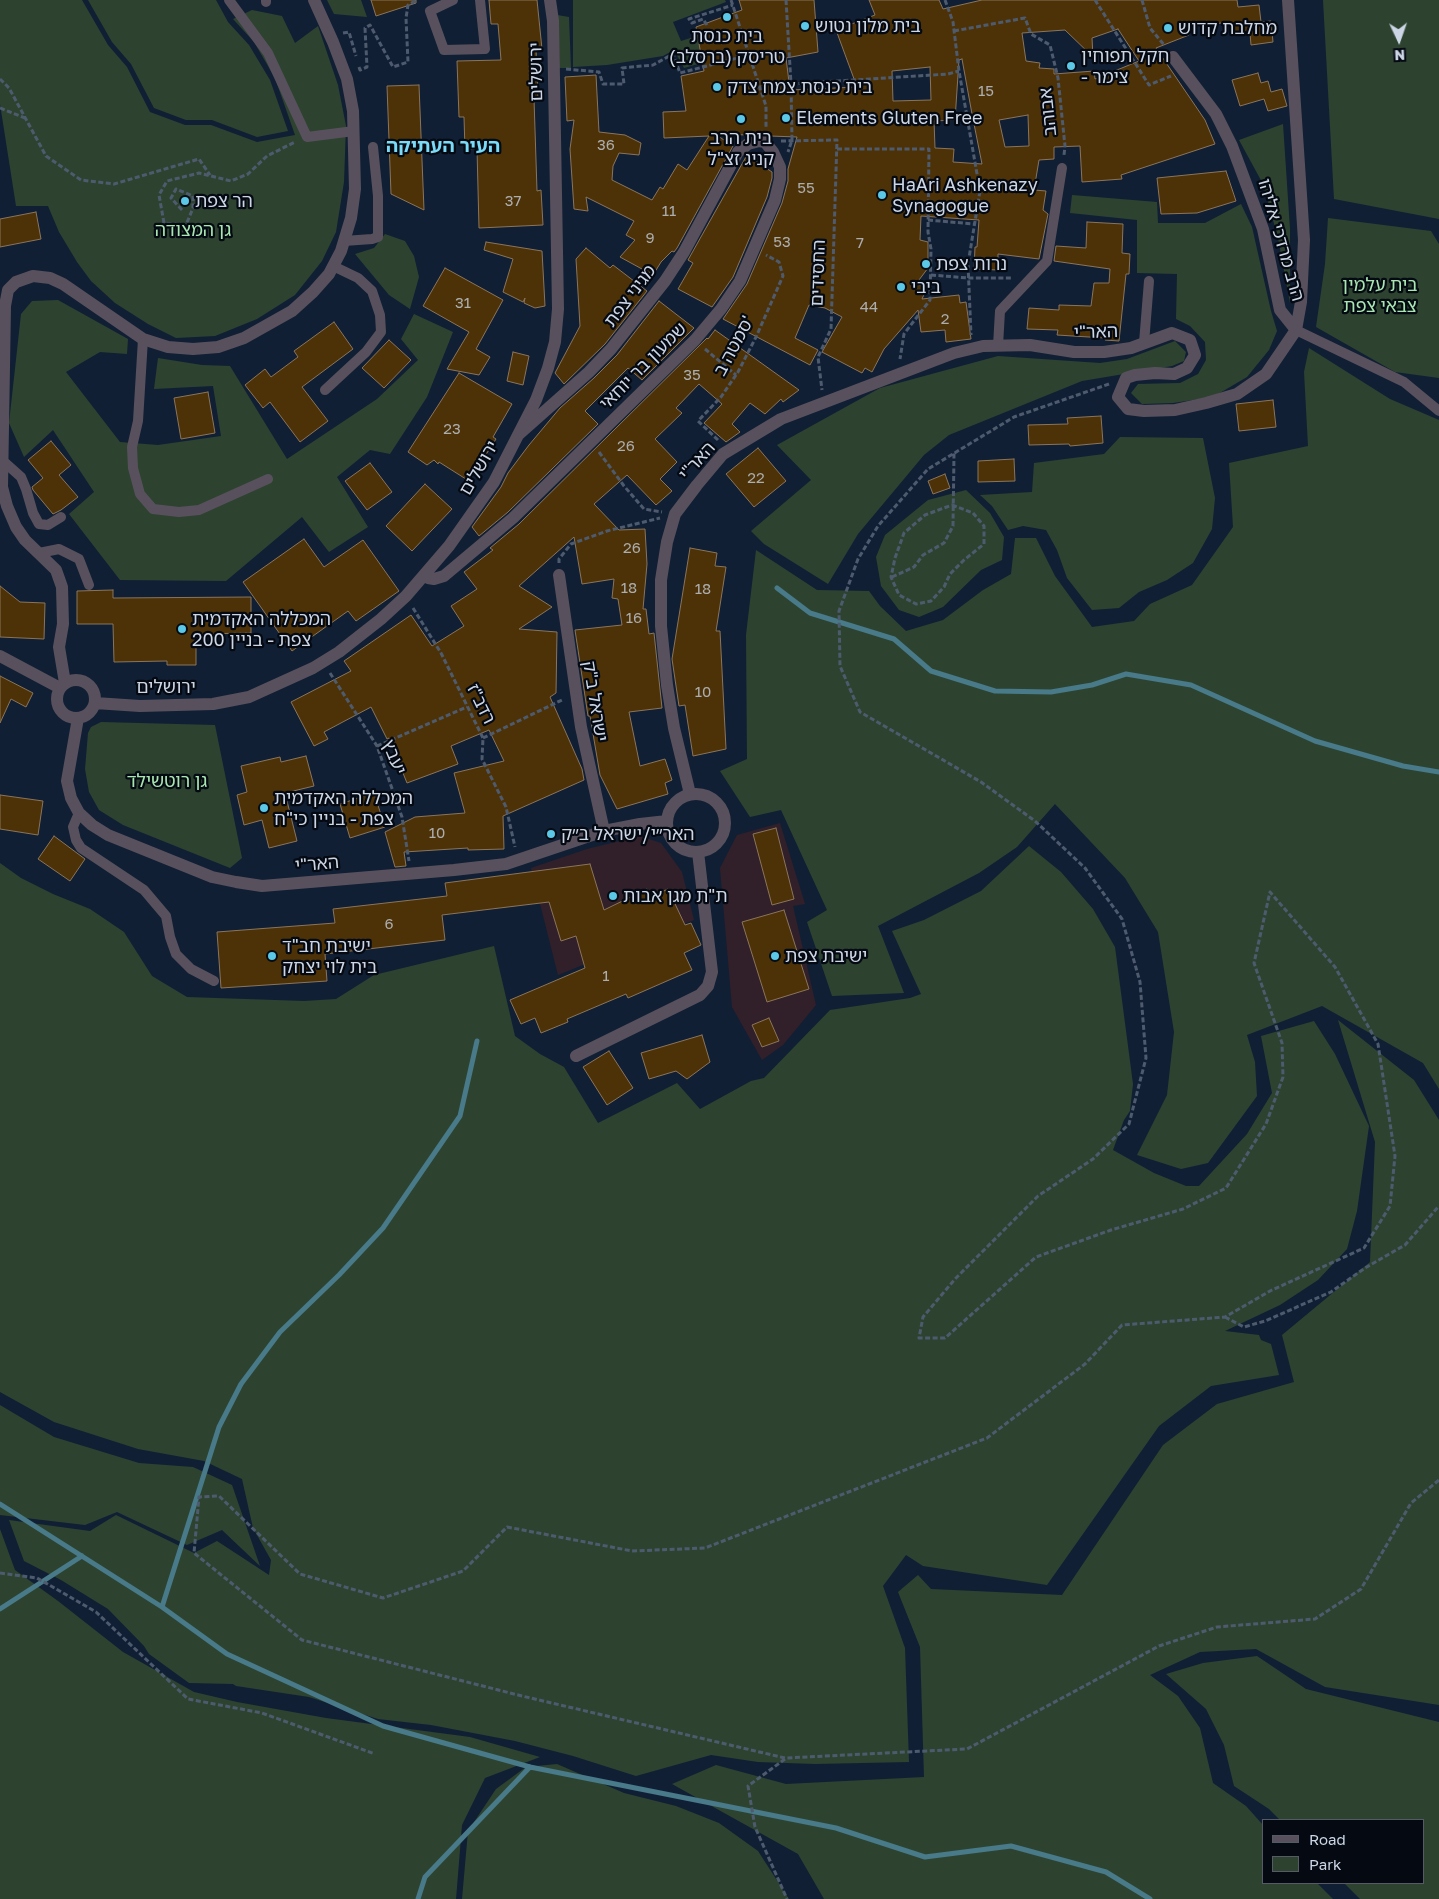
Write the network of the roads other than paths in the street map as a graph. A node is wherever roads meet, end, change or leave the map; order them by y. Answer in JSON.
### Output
{"nodes":[{"id":1,"x":230,"y":0,"type":"edge"},
{"id":2,"x":314,"y":0,"type":"edge"},
{"id":3,"x":453,"y":0,"type":"edge"},
{"id":4,"x":480,"y":0,"type":"edge"},
{"id":5,"x":550,"y":0,"type":"edge"},
{"id":6,"x":1288,"y":0,"type":"edge"},
{"id":7,"x":1173,"y":56,"type":"road end"},
{"id":8,"x":354,"y":131,"type":"junction"},
{"id":9,"x":373,"y":147,"type":"dead end"},
{"id":10,"x":738,"y":152,"type":"joint"},
{"id":11,"x":1062,"y":168,"type":"road end"},
{"id":12,"x":344,"y":241,"type":"junction"},
{"id":13,"x":333,"y":266,"type":"junction"},
{"id":14,"x":1149,"y":281,"type":"dead end"},
{"id":15,"x":1296,"y":330,"type":"junction"},
{"id":16,"x":143,"y":338,"type":"junction"},
{"id":17,"x":1144,"y":343,"type":"junction"},
{"id":18,"x":998,"y":346,"type":"junction"},
{"id":19,"x":326,"y":390,"type":"dead end"},
{"id":20,"x":1439,"y":410,"type":"edge"},
{"id":21,"x":518,"y":435,"type":"junction"},
{"id":22,"x":2,"y":460,"type":"junction"},
{"id":23,"x":268,"y":479,"type":"dead end"},
{"id":24,"x":61,"y":517,"type":"dead end"},
{"id":25,"x":39,"y":553,"type":"junction"},
{"id":26,"x":425,"y":574,"type":"junction"},
{"id":27,"x":559,"y":575,"type":"road end"},
{"id":28,"x":89,"y":585,"type":"dead end"},
{"id":29,"x":0,"y":656,"type":"edge"},
{"id":30,"x":63,"y":686,"type":"junction"},
{"id":31,"x":95,"y":703,"type":"junction"},
{"id":32,"x":78,"y":718,"type":"junction"},
{"id":33,"x":690,"y":794,"type":"junction"},
{"id":34,"x":79,"y":813,"type":"junction"},
{"id":35,"x":667,"y":821,"type":"junction"},
{"id":36,"x":604,"y":831,"type":"junction"},
{"id":37,"x":698,"y":852,"type":"junction"},
{"id":38,"x":214,"y":980,"type":"dead end"},
{"id":39,"x":576,"y":1056,"type":"dead end"}],
"edges":[{"from":1,"to":8,"type":"lane"},
{"from":2,"to":8,"type":"street"},
{"from":3,"to":4,"type":"lane"},
{"from":5,"to":21,"type":"street","name":"ירושלים"},
{"from":6,"to":15,"type":"street"},
{"from":7,"to":15,"type":"street","name":"הרב מרדכי אליהו"},
{"from":8,"to":12,"type":"street"},
{"from":9,"to":12,"type":"lane"},
{"from":10,"to":21,"type":"street","name":"מגיני צפת"},
{"from":10,"to":26,"type":"street","name":"שמעון בר יוחאי"},
{"from":11,"to":18,"type":"lane"},
{"from":12,"to":13,"type":"street"},
{"from":13,"to":16,"type":"street"},
{"from":13,"to":19,"type":"lane"},
{"from":14,"to":17,"type":"lane"},
{"from":15,"to":17,"type":"street","name":"האר\"י"},
{"from":15,"to":20,"type":"lane"},
{"from":16,"to":22,"type":"street"},
{"from":16,"to":23,"type":"lane"},
{"from":17,"to":18,"type":"street","name":"האר\"י"},
{"from":18,"to":33,"type":"street","name":"האר\"י"},
{"from":21,"to":26,"type":"street","name":"ירושלים"},
{"from":22,"to":24,"type":"lane"},
{"from":22,"to":25,"type":"street"},
{"from":25,"to":28,"type":"lane"},
{"from":25,"to":30,"type":"street"},
{"from":26,"to":31,"type":"street","name":"ירושלים"},
{"from":27,"to":36,"type":"street","name":"ישראל ב\"ק"},
{"from":29,"to":30,"type":"street"},
{"from":30,"to":31,"type":"street"},
{"from":30,"to":32,"type":"street"},
{"from":31,"to":32,"type":"street"},
{"from":32,"to":34,"type":"street","name":"האר\"י"},
{"from":33,"to":35,"type":"street"},
{"from":33,"to":37,"type":"street"},
{"from":34,"to":36,"type":"street","name":"האר\"י"},
{"from":34,"to":38,"type":"lane"},
{"from":35,"to":36,"type":"street","name":"האר\"י"},
{"from":35,"to":37,"type":"street"},
{"from":37,"to":39,"type":"street"}]}
